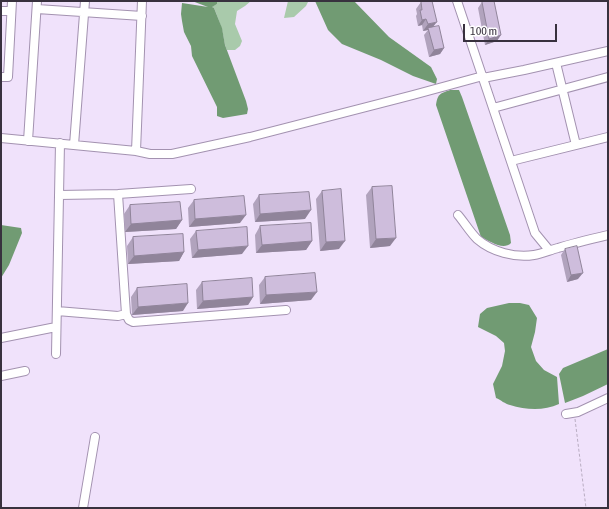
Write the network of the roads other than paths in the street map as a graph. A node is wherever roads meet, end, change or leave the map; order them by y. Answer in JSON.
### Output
{"nodes":[{"id":1,"x":12,"y":1,"type":"edge"},
{"id":2,"x":85,"y":1,"type":"edge"},
{"id":3,"x":142,"y":1,"type":"edge"},
{"id":4,"x":458,"y":1,"type":"edge"},
{"id":5,"x":37,"y":5,"type":"edge"},
{"id":6,"x":1,"y":11,"type":"edge"},
{"id":7,"x":11,"y":11,"type":"junction"},
{"id":8,"x":84,"y":12,"type":"junction"},
{"id":9,"x":142,"y":16,"type":"junction"},
{"id":10,"x":608,"y":51,"type":"edge"},
{"id":11,"x":556,"y":63,"type":"junction"},
{"id":12,"x":1,"y":77,"type":"edge"},
{"id":13,"x":483,"y":77,"type":"junction"},
{"id":14,"x":608,"y":77,"type":"edge"},
{"id":15,"x":563,"y":89,"type":"junction"},
{"id":16,"x":493,"y":108,"type":"junction"},
{"id":17,"x":608,"y":137,"type":"edge"},
{"id":18,"x":1,"y":138,"type":"edge"},
{"id":19,"x":28,"y":141,"type":"junction"},
{"id":20,"x":60,"y":143,"type":"junction"},
{"id":21,"x":74,"y":145,"type":"junction"},
{"id":22,"x":576,"y":145,"type":"junction"},
{"id":23,"x":136,"y":151,"type":"junction"},
{"id":24,"x":511,"y":161,"type":"junction"},
{"id":25,"x":191,"y":189,"type":"dead end"},
{"id":26,"x":118,"y":194,"type":"junction"},
{"id":27,"x":59,"y":196,"type":"junction"},
{"id":28,"x":458,"y":215,"type":"dead end"},
{"id":29,"x":608,"y":235,"type":"edge"},
{"id":30,"x":549,"y":250,"type":"junction"},
{"id":31,"x":286,"y":310,"type":"dead end"},
{"id":32,"x":57,"y":311,"type":"junction"},
{"id":33,"x":126,"y":314,"type":"junction"},
{"id":34,"x":56,"y":327,"type":"junction"},
{"id":35,"x":1,"y":338,"type":"edge"},
{"id":36,"x":56,"y":354,"type":"dead end"},
{"id":37,"x":25,"y":371,"type":"dead end"},
{"id":38,"x":1,"y":376,"type":"edge"},
{"id":39,"x":608,"y":398,"type":"edge"},
{"id":40,"x":566,"y":414,"type":"dead end"},
{"id":41,"x":94,"y":437,"type":"dead end"},
{"id":42,"x":82,"y":508,"type":"edge"}],
"edges":[{"from":1,"to":7,"type":"street"},
{"from":2,"to":8,"type":"street"},
{"from":3,"to":9,"type":"street"},
{"from":4,"to":13,"type":"street"},
{"from":5,"to":8,"type":"street"},
{"from":5,"to":19,"type":"street"},
{"from":6,"to":7,"type":"street"},
{"from":7,"to":12,"type":"street"},
{"from":8,"to":9,"type":"street"},
{"from":8,"to":21,"type":"street"},
{"from":9,"to":23,"type":"street"},
{"from":10,"to":11,"type":"street"},
{"from":11,"to":13,"type":"street"},
{"from":11,"to":15,"type":"street"},
{"from":13,"to":16,"type":"street"},
{"from":13,"to":23,"type":"street"},
{"from":14,"to":15,"type":"street"},
{"from":15,"to":16,"type":"street"},
{"from":15,"to":22,"type":"street"},
{"from":16,"to":24,"type":"street"},
{"from":17,"to":22,"type":"street"},
{"from":18,"to":19,"type":"street"},
{"from":19,"to":20,"type":"street"},
{"from":20,"to":21,"type":"street"},
{"from":20,"to":27,"type":"street"},
{"from":21,"to":23,"type":"street"},
{"from":22,"to":24,"type":"street"},
{"from":24,"to":30,"type":"street"},
{"from":25,"to":26,"type":"street"},
{"from":26,"to":27,"type":"street"},
{"from":26,"to":33,"type":"street"},
{"from":27,"to":32,"type":"street"},
{"from":28,"to":30,"type":"street"},
{"from":29,"to":30,"type":"street"},
{"from":31,"to":33,"type":"street"},
{"from":32,"to":33,"type":"street"},
{"from":32,"to":34,"type":"street"},
{"from":34,"to":35,"type":"street"},
{"from":34,"to":36,"type":"street"},
{"from":37,"to":38,"type":"street"},
{"from":39,"to":40,"type":"street"},
{"from":41,"to":42,"type":"street"}]}
